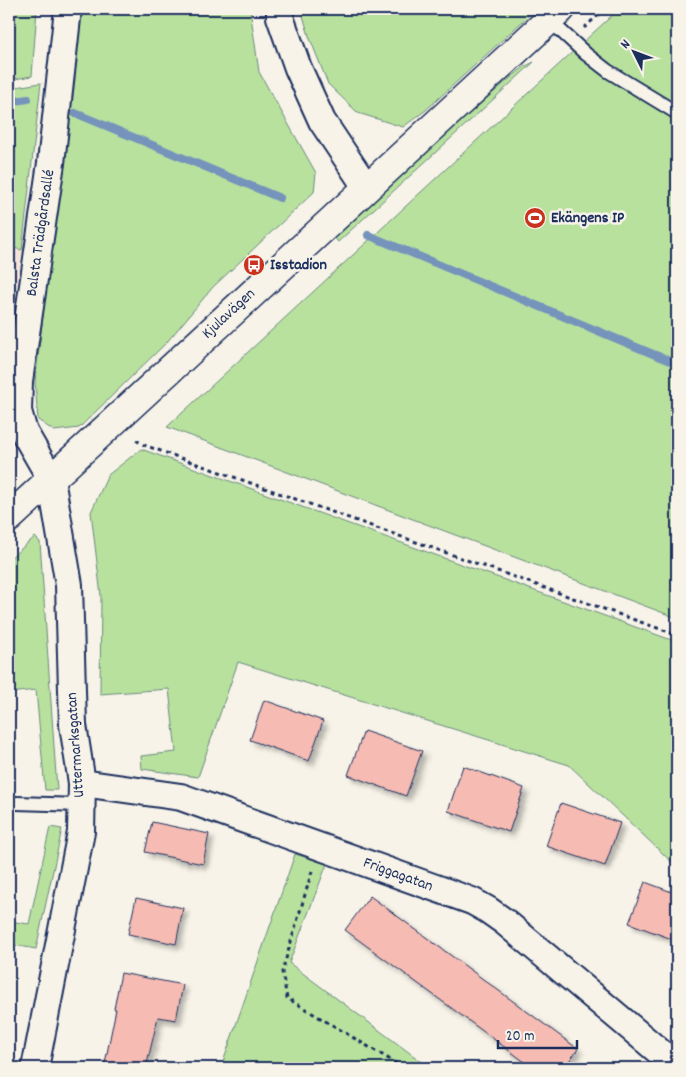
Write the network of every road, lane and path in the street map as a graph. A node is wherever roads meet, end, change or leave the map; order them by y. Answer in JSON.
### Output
{"nodes":[{"id":1,"x":68,"y":9,"type":"edge"},
{"id":2,"x":280,"y":9,"type":"edge"},
{"id":3,"x":555,"y":14,"type":"edge"},
{"id":4,"x":677,"y":113,"type":"edge"},
{"id":5,"x":366,"y":188,"type":"junction"},
{"id":6,"x":136,"y":440,"type":"dead end"},
{"id":7,"x":51,"y":479,"type":"junction"},
{"id":8,"x":9,"y":518,"type":"edge"},
{"id":9,"x":677,"y":635,"type":"edge"},
{"id":10,"x":81,"y":794,"type":"junction"},
{"id":11,"x":16,"y":803,"type":"dead end"},
{"id":12,"x":319,"y":846,"type":"junction"},
{"id":13,"x":668,"y":1059,"type":"dead end"},
{"id":14,"x":35,"y":1068,"type":"edge"},
{"id":15,"x":404,"y":1068,"type":"edge"}],
"edges":[{"from":1,"to":7,"type":"street","name":"Balsta Trädgårdsallé"},
{"from":2,"to":5,"type":"street"},
{"from":3,"to":4,"type":"lane"},
{"from":3,"to":5,"type":"street","name":"Kjulavägen"},
{"from":5,"to":7,"type":"street","name":"Kjulavägen"},
{"from":6,"to":9,"type":"path"},
{"from":7,"to":8,"type":"street","name":"Kjulavägen"},
{"from":7,"to":10,"type":"street","name":"Uttermarksgatan"},
{"from":10,"to":11,"type":"lane"},
{"from":10,"to":12,"type":"street","name":"Friggagatan"},
{"from":10,"to":14,"type":"street","name":"Uttermarksgatan"},
{"from":12,"to":13,"type":"street","name":"Friggagatan"},
{"from":12,"to":15,"type":"path"}]}
